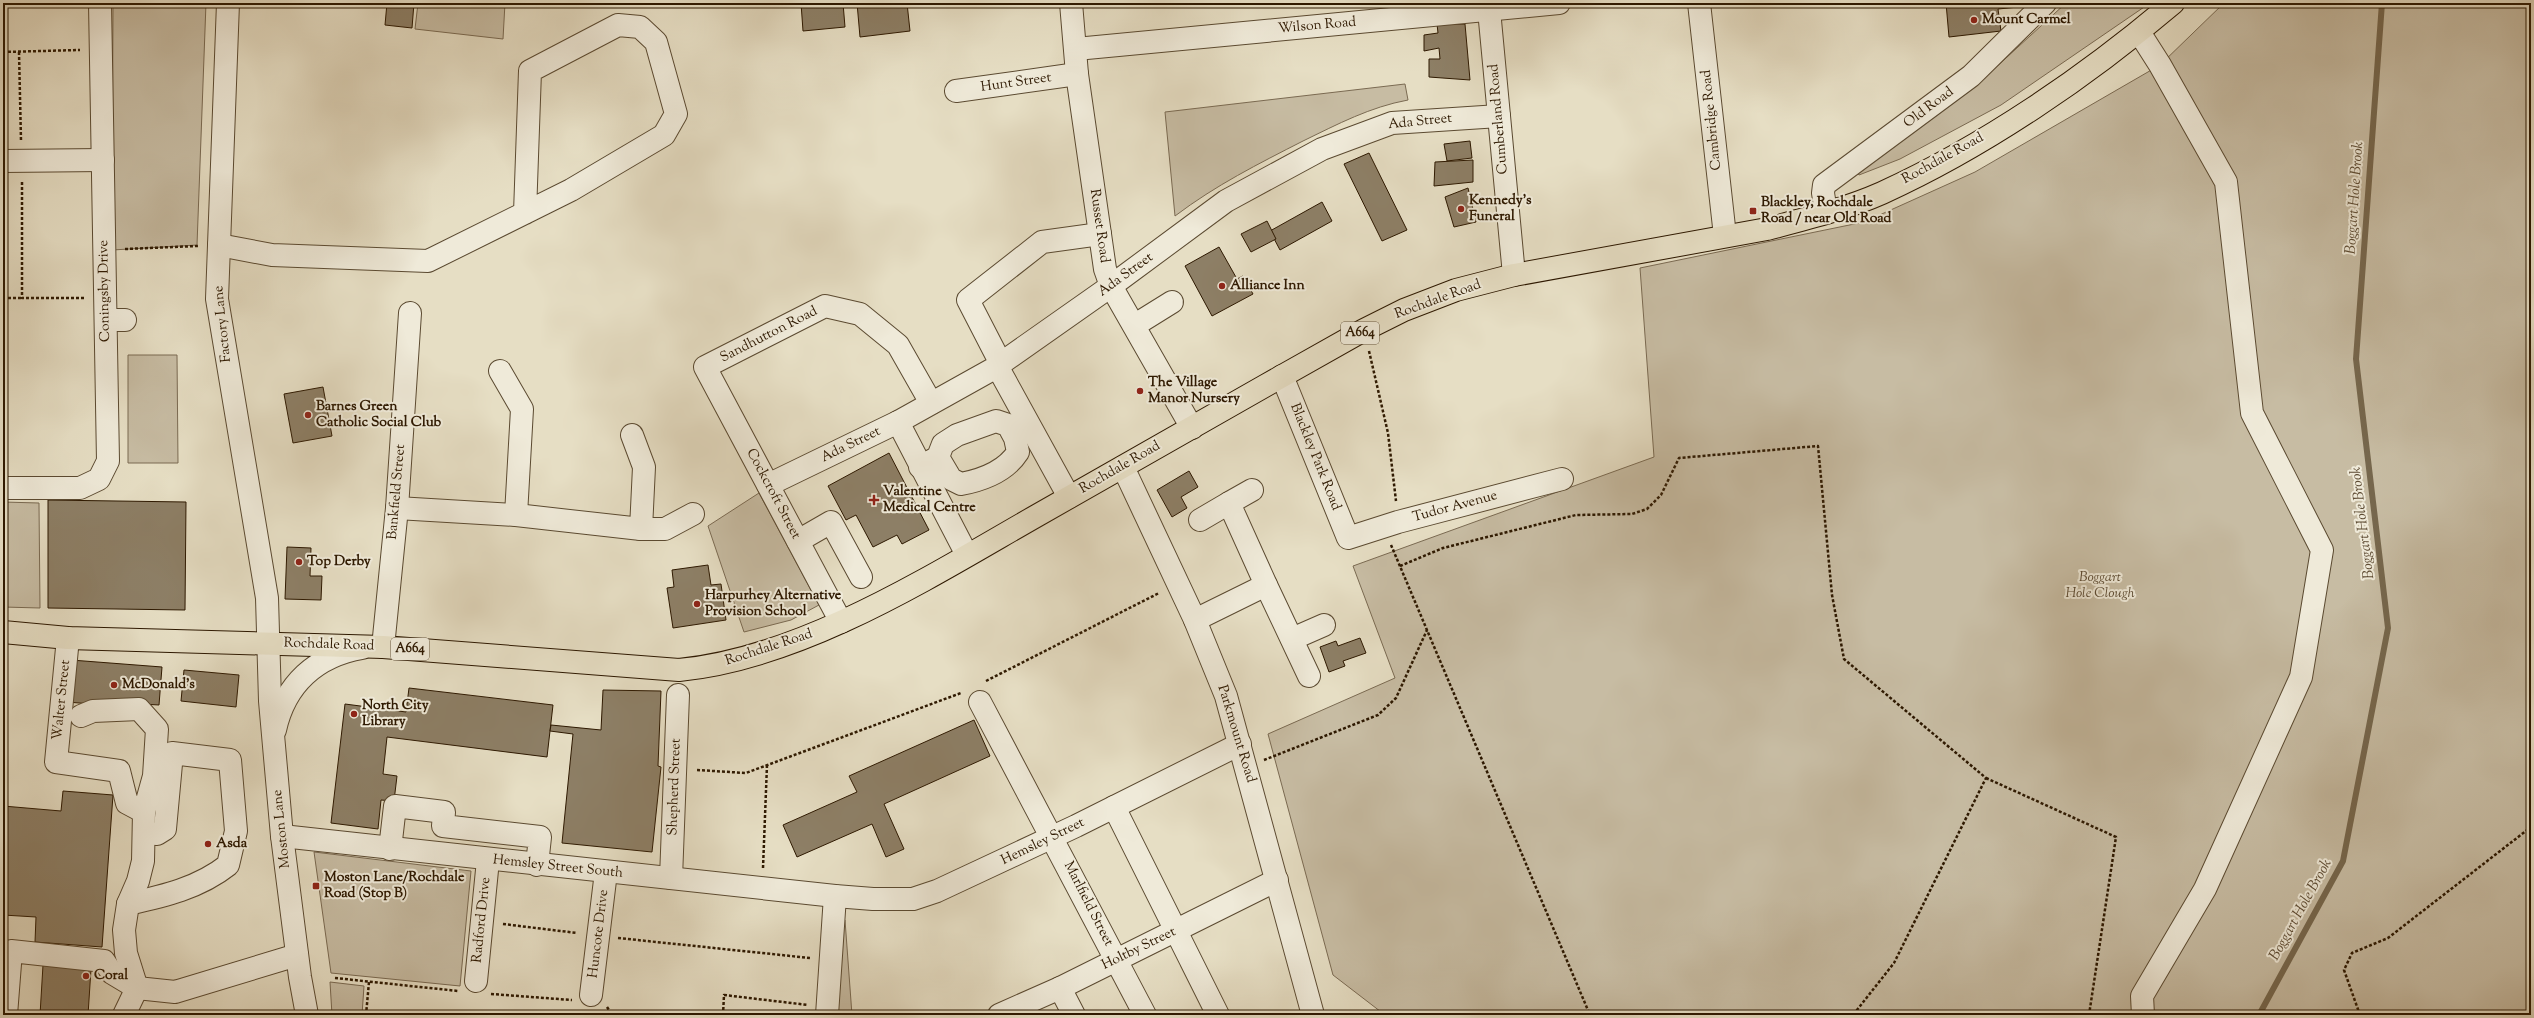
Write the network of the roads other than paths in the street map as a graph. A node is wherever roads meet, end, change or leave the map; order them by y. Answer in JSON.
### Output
{"nodes":[{"id":1,"x":100,"y":3,"type":"edge"},
{"id":2,"x":228,"y":3,"type":"edge"},
{"id":3,"x":1070,"y":3,"type":"edge"},
{"id":4,"x":1559,"y":3,"type":"edge"},
{"id":5,"x":1699,"y":3,"type":"edge"},
{"id":6,"x":2045,"y":3,"type":"edge"},
{"id":7,"x":2173,"y":3,"type":"edge"},
{"id":8,"x":1489,"y":10,"type":"junction"},
{"id":9,"x":2138,"y":32,"type":"junction"},
{"id":10,"x":1076,"y":49,"type":"junction"},
{"id":11,"x":1077,"y":74,"type":"junction"},
{"id":12,"x":956,"y":91,"type":"dead end"},
{"id":13,"x":1499,"y":116,"type":"junction"},
{"id":14,"x":103,"y":160,"type":"junction"},
{"id":15,"x":12,"y":161,"type":"edge"},
{"id":16,"x":1826,"y":212,"type":"junction"},
{"id":17,"x":525,"y":213,"type":"junction"},
{"id":18,"x":1100,"y":234,"type":"junction"},
{"id":19,"x":1725,"y":236,"type":"junction"},
{"id":20,"x":212,"y":245,"type":"junction"},
{"id":21,"x":1514,"y":275,"type":"junction"},
{"id":22,"x":1112,"y":286,"type":"junction"},
{"id":23,"x":1172,"y":302,"type":"dead end"},
{"id":24,"x":410,"y":313,"type":"dead end"},
{"id":25,"x":1135,"y":326,"type":"junction"},
{"id":26,"x":999,"y":365,"type":"junction"},
{"id":27,"x":705,"y":367,"type":"joint"},
{"id":28,"x":500,"y":371,"type":"dead end"},
{"id":29,"x":1282,"y":376,"type":"junction"},
{"id":30,"x":931,"y":403,"type":"junction"},
{"id":31,"x":898,"y":422,"type":"junction"},
{"id":32,"x":1192,"y":428,"type":"junction"},
{"id":33,"x":632,"y":435,"type":"dead end"},
{"id":34,"x":1123,"y":466,"type":"junction"},
{"id":35,"x":1562,"y":479,"type":"dead end"},
{"id":36,"x":768,"y":484,"type":"junction"},
{"id":37,"x":3,"y":488,"type":"edge"},
{"id":38,"x":1252,"y":490,"type":"dead end"},
{"id":39,"x":1070,"y":497,"type":"junction"},
{"id":40,"x":1229,"y":503,"type":"junction"},
{"id":41,"x":397,"y":508,"type":"junction"},
{"id":42,"x":693,"y":514,"type":"dead end"},
{"id":43,"x":516,"y":515,"type":"junction"},
{"id":44,"x":1200,"y":520,"type":"dead end"},
{"id":45,"x":641,"y":529,"type":"junction"},
{"id":46,"x":1348,"y":538,"type":"joint"},
{"id":47,"x":798,"y":541,"type":"junction"},
{"id":48,"x":967,"y":555,"type":"junction"},
{"id":49,"x":861,"y":577,"type":"dead end"},
{"id":50,"x":1266,"y":585,"type":"junction"},
{"id":51,"x":1195,"y":620,"type":"junction"},
{"id":52,"x":841,"y":622,"type":"junction"},
{"id":53,"x":1324,"y":625,"type":"dead end"},
{"id":54,"x":3,"y":632,"type":"edge"},
{"id":55,"x":68,"y":638,"type":"junction"},
{"id":56,"x":1292,"y":639,"type":"junction"},
{"id":57,"x":268,"y":642,"type":"junction"},
{"id":58,"x":377,"y":647,"type":"junction"},
{"id":59,"x":1309,"y":676,"type":"dead end"},
{"id":60,"x":976,"y":692,"type":"road end"},
{"id":61,"x":678,"y":695,"type":"dead end"},
{"id":62,"x":81,"y":716,"type":"dead end"},
{"id":63,"x":273,"y":741,"type":"junction"},
{"id":64,"x":1240,"y":744,"type":"junction"},
{"id":65,"x":1114,"y":807,"type":"junction"},
{"id":66,"x":144,"y":812,"type":"junction"},
{"id":67,"x":144,"y":833,"type":"junction"},
{"id":68,"x":282,"y":836,"type":"junction"},
{"id":69,"x":1053,"y":836,"type":"junction"},
{"id":70,"x":390,"y":849,"type":"junction"},
{"id":71,"x":488,"y":860,"type":"junction"},
{"id":72,"x":537,"y":865,"type":"junction"},
{"id":73,"x":606,"y":872,"type":"junction"},
{"id":74,"x":671,"y":878,"type":"junction"},
{"id":75,"x":1277,"y":880,"type":"junction"},
{"id":76,"x":835,"y":896,"type":"junction"},
{"id":77,"x":128,"y":904,"type":"junction"},
{"id":78,"x":1176,"y":930,"type":"junction"},
{"id":79,"x":297,"y":955,"type":"junction"},
{"id":80,"x":1117,"y":960,"type":"junction"},
{"id":81,"x":476,"y":981,"type":"dead end"},
{"id":82,"x":137,"y":988,"type":"junction"},
{"id":83,"x":1060,"y":988,"type":"junction"},
{"id":84,"x":591,"y":995,"type":"dead end"},
{"id":85,"x":827,"y":1011,"type":"edge"},
{"id":86,"x":6,"y":1015,"type":"edge"},
{"id":87,"x":124,"y":1015,"type":"edge"},
{"id":88,"x":308,"y":1015,"type":"edge"},
{"id":89,"x":999,"y":1015,"type":"edge"},
{"id":90,"x":1074,"y":1015,"type":"edge"},
{"id":91,"x":1145,"y":1015,"type":"edge"},
{"id":92,"x":1218,"y":1015,"type":"edge"},
{"id":93,"x":1313,"y":1015,"type":"edge"},
{"id":94,"x":2143,"y":1015,"type":"edge"}],
"edges":[{"from":1,"to":14,"type":"street","name":"Coningsby Drive"},
{"from":2,"to":20,"type":"street","name":"Factory Lane"},
{"from":3,"to":10,"type":"street","name":"Russet Road"},
{"from":4,"to":8,"type":"street","name":"Wilson Road"},
{"from":5,"to":19,"type":"street","name":"Cambridge Road"},
{"from":6,"to":16,"type":"street","name":"Old Road"},
{"from":7,"to":9,"type":"main road","name":"Rochdale Road","number":"A664"},
{"from":8,"to":10,"type":"street","name":"Wilson Road"},
{"from":8,"to":13,"type":"street","name":"Cumberland Road"},
{"from":9,"to":16,"type":"main road","name":"Rochdale Road","number":"A664"},
{"from":9,"to":94,"type":"street"},
{"from":10,"to":11,"type":"street","name":"Russet Road"},
{"from":11,"to":12,"type":"street","name":"Hunt Street"},
{"from":11,"to":18,"type":"street","name":"Russet Road"},
{"from":13,"to":21,"type":"street","name":"Cumberland Road"},
{"from":13,"to":22,"type":"street","name":"Ada Street"},
{"from":14,"to":15,"type":"street"},
{"from":14,"to":37,"type":"street","name":"Coningsby Drive"},
{"from":16,"to":19,"type":"main road","name":"Rochdale Road","number":"A664"},
{"from":17,"to":17,"type":"street"},
{"from":17,"to":20,"type":"street"},
{"from":18,"to":22,"type":"street","name":"Russet Road"},
{"from":18,"to":26,"type":"street"},
{"from":19,"to":21,"type":"main road","name":"Rochdale Road","number":"A664"},
{"from":20,"to":57,"type":"street","name":"Factory Lane"},
{"from":21,"to":29,"type":"main road","name":"Rochdale Road","number":"A664"},
{"from":22,"to":25,"type":"street","name":"Russet Road"},
{"from":22,"to":26,"type":"street","name":"Ada Street"},
{"from":23,"to":25,"type":"street"},
{"from":24,"to":41,"type":"street","name":"Bankfield Street"},
{"from":25,"to":32,"type":"street","name":"Russet Road"},
{"from":26,"to":30,"type":"street","name":"Ada Street"},
{"from":26,"to":39,"type":"street"},
{"from":27,"to":30,"type":"street","name":"Sandhutton Road"},
{"from":27,"to":36,"type":"street","name":"Cockcroft Street"},
{"from":28,"to":43,"type":"street"},
{"from":29,"to":32,"type":"main road","name":"Rochdale Road","number":"A664"},
{"from":29,"to":46,"type":"street","name":"Blackley Park Road"},
{"from":30,"to":31,"type":"street","name":"Ada Street"},
{"from":31,"to":36,"type":"street","name":"Ada Street"},
{"from":31,"to":48,"type":"street"},
{"from":32,"to":34,"type":"main road","name":"Rochdale Road","number":"A664"},
{"from":33,"to":45,"type":"street"},
{"from":34,"to":39,"type":"main road","name":"Rochdale Road","number":"A664"},
{"from":34,"to":51,"type":"street","name":"Parkmount Road"},
{"from":35,"to":46,"type":"street","name":"Tudor Avenue"},
{"from":36,"to":47,"type":"street","name":"Cockcroft Street"},
{"from":38,"to":40,"type":"street"},
{"from":39,"to":48,"type":"main road","name":"Rochdale Road","number":"A664"},
{"from":40,"to":44,"type":"street"},
{"from":40,"to":50,"type":"street"},
{"from":41,"to":43,"type":"street"},
{"from":41,"to":58,"type":"street","name":"Bankfield Street"},
{"from":42,"to":45,"type":"street"},
{"from":43,"to":45,"type":"street"},
{"from":47,"to":49,"type":"street"},
{"from":47,"to":52,"type":"street","name":"Cockcroft Street"},
{"from":48,"to":52,"type":"main road","name":"Rochdale Road","number":"A664"},
{"from":50,"to":51,"type":"street"},
{"from":50,"to":56,"type":"street"},
{"from":51,"to":64,"type":"street","name":"Parkmount Road"},
{"from":52,"to":58,"type":"main road","name":"Rochdale Road","number":"A664"},
{"from":53,"to":56,"type":"street"},
{"from":54,"to":55,"type":"main road","name":"Rochdale Road","number":"A664"},
{"from":55,"to":57,"type":"main road","name":"Rochdale Road","number":"A664"},
{"from":55,"to":66,"type":"street","name":"Walter Street"},
{"from":56,"to":59,"type":"street"},
{"from":57,"to":58,"type":"main road","name":"Rochdale Road","number":"A664"},
{"from":57,"to":63,"type":"street","name":"Moston Lane"},
{"from":58,"to":63,"type":"street"},
{"from":60,"to":69,"type":"street","name":"Marlfield Street"},
{"from":61,"to":74,"type":"street","name":"Shepherd Street"},
{"from":62,"to":66,"type":"street"},
{"from":63,"to":68,"type":"street","name":"Moston Lane"},
{"from":64,"to":65,"type":"street","name":"Hemsley Street"},
{"from":64,"to":75,"type":"street","name":"Parkmount Road"},
{"from":65,"to":69,"type":"street","name":"Hemsley Street"},
{"from":65,"to":78,"type":"street"},
{"from":66,"to":67,"type":"street"},
{"from":67,"to":77,"type":"street"},
{"from":67,"to":77,"type":"street"},
{"from":68,"to":70,"type":"street","name":"Hemsley Street South"},
{"from":68,"to":79,"type":"street","name":"Moston Lane"},
{"from":69,"to":76,"type":"street","name":"Hemsley Street"},
{"from":69,"to":80,"type":"street","name":"Marlfield Street"},
{"from":70,"to":71,"type":"street","name":"Hemsley Street South"},
{"from":70,"to":72,"type":"street"},
{"from":71,"to":72,"type":"street","name":"Hemsley Street South"},
{"from":71,"to":81,"type":"street","name":"Radford Drive"},
{"from":72,"to":73,"type":"street","name":"Hemsley Street South"},
{"from":73,"to":74,"type":"street","name":"Hemsley Street South"},
{"from":73,"to":84,"type":"street","name":"Huncote Drive"},
{"from":74,"to":76,"type":"street","name":"Hemsley Street South"},
{"from":75,"to":78,"type":"street","name":"Holtby Street"},
{"from":75,"to":93,"type":"street","name":"Parkmount Road"},
{"from":76,"to":85,"type":"street"},
{"from":77,"to":82,"type":"street"},
{"from":78,"to":80,"type":"street","name":"Holtby Street"},
{"from":78,"to":92,"type":"street"},
{"from":79,"to":82,"type":"street"},
{"from":79,"to":88,"type":"street","name":"Moston Lane"},
{"from":80,"to":83,"type":"street","name":"Holtby Street"},
{"from":80,"to":91,"type":"street","name":"Marlfield Street"},
{"from":82,"to":86,"type":"street"},
{"from":82,"to":87,"type":"street"},
{"from":83,"to":89,"type":"street","name":"Holtby Street"},
{"from":83,"to":90,"type":"street"}]}
